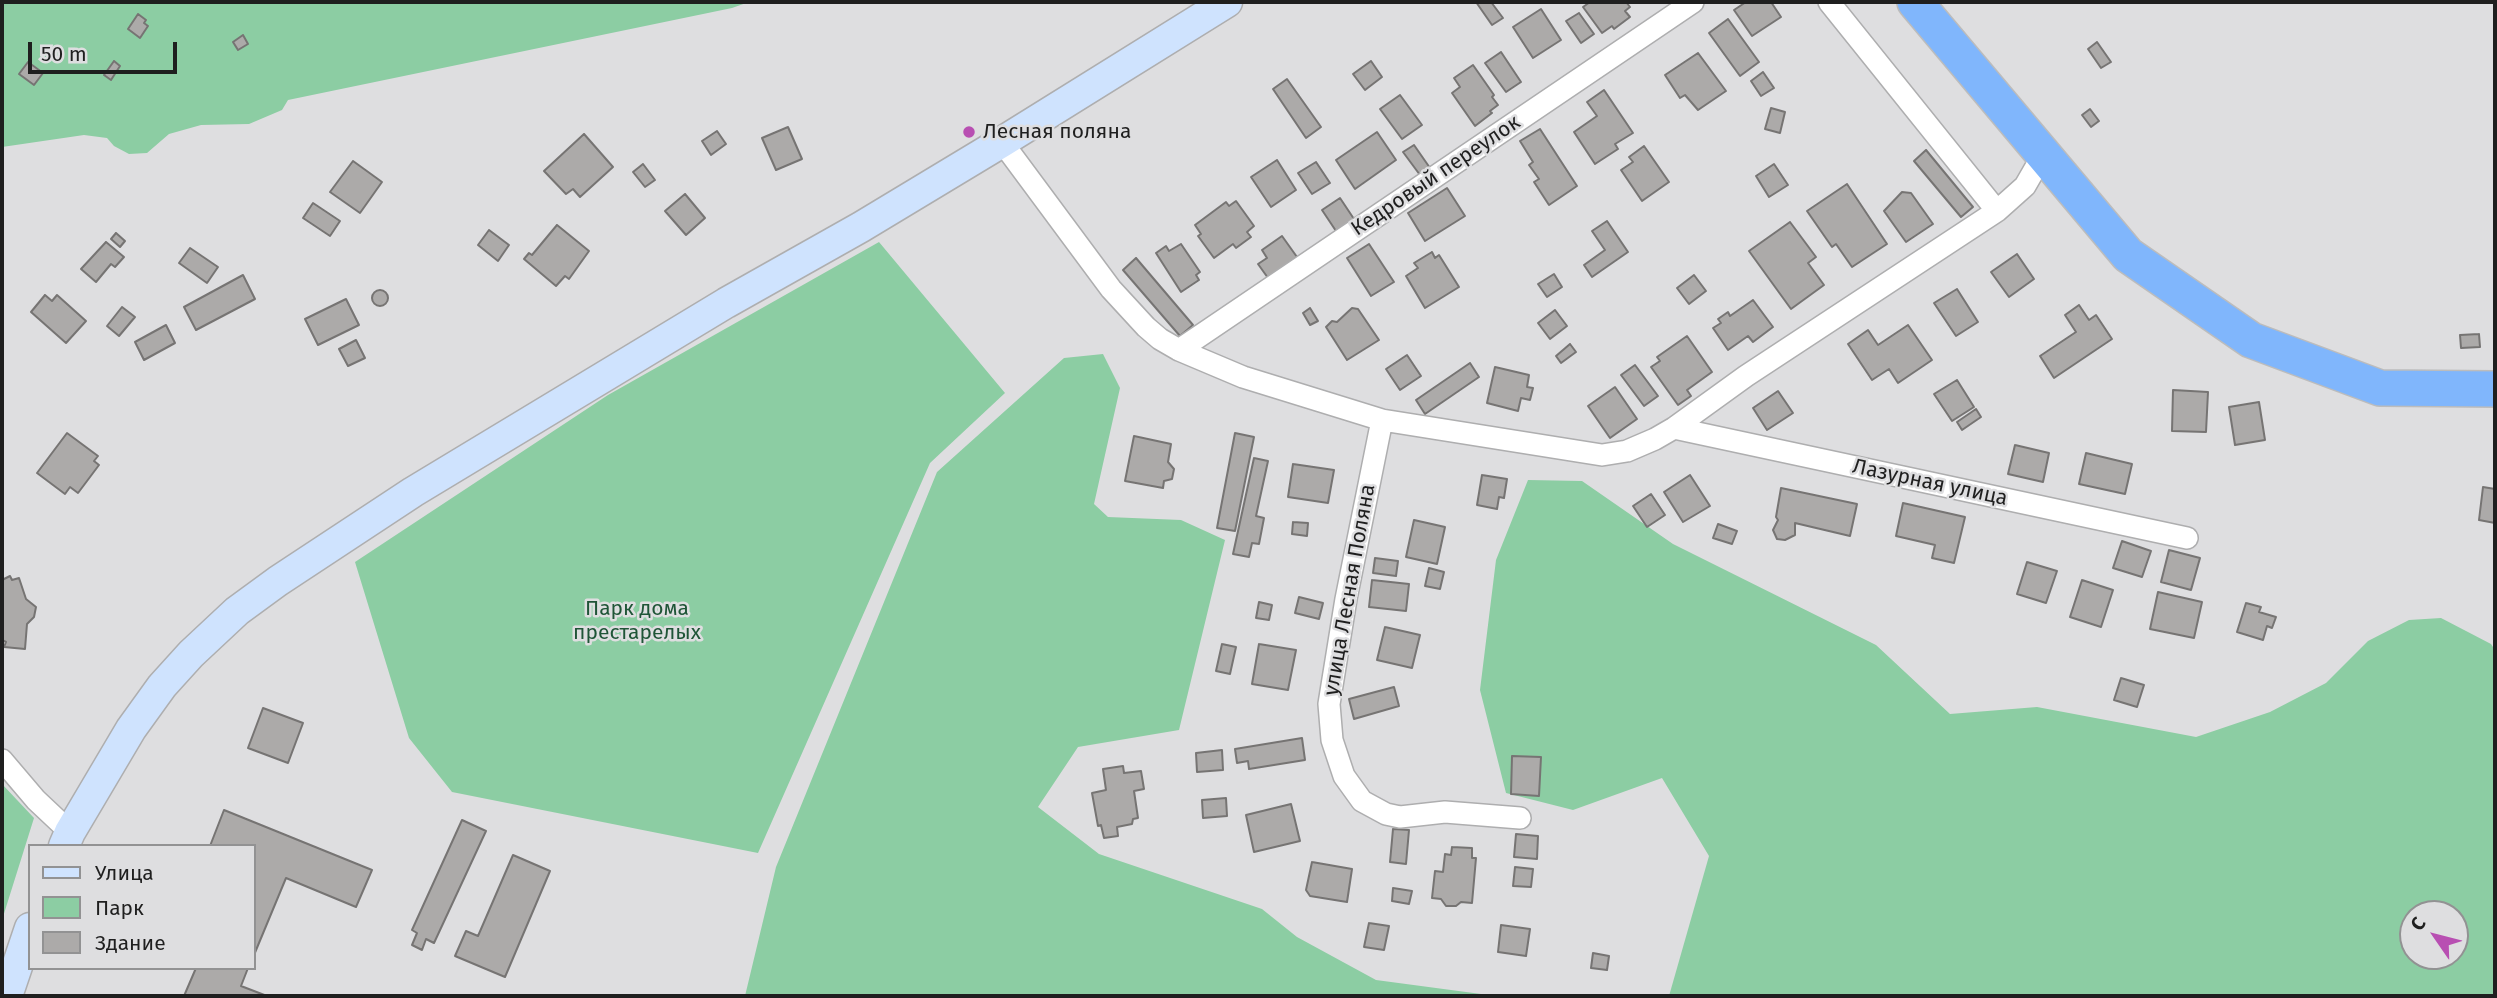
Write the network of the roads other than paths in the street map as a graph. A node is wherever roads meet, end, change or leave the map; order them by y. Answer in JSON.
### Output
{"nodes":[{"id":1,"x":1227,"y":2,"type":"edge"},
{"id":2,"x":1693,"y":2,"type":"edge"},
{"id":3,"x":1829,"y":2,"type":"edge"},
{"id":4,"x":1915,"y":2,"type":"edge"},
{"id":5,"x":1002,"y":142,"type":"junction"},
{"id":6,"x":2044,"y":153,"type":"junction"},
{"id":7,"x":1997,"y":211,"type":"junction"},
{"id":8,"x":1179,"y":350,"type":"junction"},
{"id":9,"x":2495,"y":389,"type":"edge"},
{"id":10,"x":1382,"y":420,"type":"junction"},
{"id":11,"x":1674,"y":428,"type":"junction"},
{"id":12,"x":2187,"y":538,"type":"dead end"},
{"id":13,"x":2,"y":760,"type":"edge"},
{"id":14,"x":1520,"y":818,"type":"dead end"},
{"id":15,"x":67,"y":839,"type":"edge"},
{"id":16,"x":28,"y":934,"type":"edge"},
{"id":17,"x":7,"y":996,"type":"edge"}],
"edges":[{"from":1,"to":5,"type":"main road"},
{"from":2,"to":8,"type":"street","name":"Кедровый переулок"},
{"from":3,"to":7,"type":"street"},
{"from":4,"to":6,"type":"highway"},
{"from":5,"to":8,"type":"street"},
{"from":5,"to":15,"type":"main road"},
{"from":6,"to":7,"type":"street"},
{"from":6,"to":9,"type":"highway"},
{"from":7,"to":11,"type":"street"},
{"from":8,"to":10,"type":"street"},
{"from":10,"to":11,"type":"street"},
{"from":10,"to":14,"type":"street","name":"улица Лесная Поляна"},
{"from":11,"to":12,"type":"street","name":"Лазурная улица"},
{"from":13,"to":15,"type":"street"},
{"from":16,"to":17,"type":"main road"}]}
